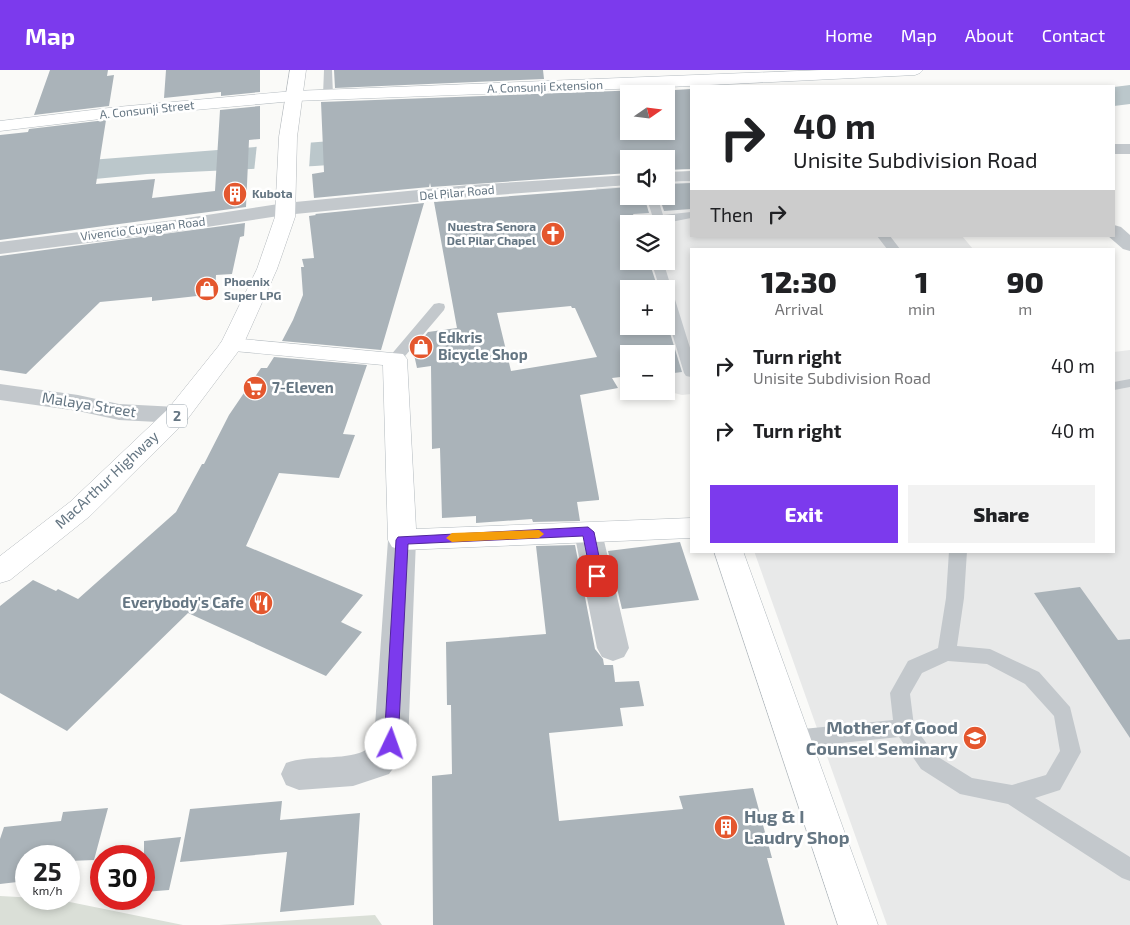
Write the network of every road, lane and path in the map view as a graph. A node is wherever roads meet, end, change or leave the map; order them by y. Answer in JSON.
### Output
{"nodes":[{"id":1,"x":298,"y":70,"type":"edge"},
{"id":2,"x":328,"y":70,"type":"edge"},
{"id":3,"x":915,"y":70,"type":"edge"},
{"id":4,"x":839,"y":71,"type":"edge"},
{"id":5,"x":328,"y":95,"type":"junction"},
{"id":6,"x":294,"y":96,"type":"junction"},
{"id":7,"x":0,"y":126,"type":"edge"},
{"id":8,"x":1115,"y":149,"type":"edge"},
{"id":9,"x":1130,"y":149,"type":"edge"},
{"id":10,"x":690,"y":176,"type":"edge"},
{"id":11,"x":675,"y":177,"type":"edge"},
{"id":12,"x":620,"y":181,"type":"edge"},
{"id":13,"x":285,"y":209,"type":"junction"},
{"id":14,"x":690,"y":215,"type":"edge"},
{"id":15,"x":675,"y":218,"type":"edge"},
{"id":16,"x":1115,"y":231,"type":"edge"},
{"id":17,"x":1130,"y":231,"type":"edge"},
{"id":18,"x":1115,"y":232,"type":"edge"},
{"id":19,"x":884,"y":237,"type":"edge"},
{"id":20,"x":1130,"y":245,"type":"edge"},
{"id":21,"x":0,"y":248,"type":"edge"},
{"id":22,"x":893,"y":248,"type":"edge"},
{"id":23,"x":438,"y":307,"type":"dead end"},
{"id":24,"x":675,"y":319,"type":"edge"},
{"id":25,"x":231,"y":345,"type":"junction"},
{"id":26,"x":394,"y":359,"type":"junction"},
{"id":27,"x":690,"y":369,"type":"edge"},
{"id":28,"x":1130,"y":383,"type":"edge"},
{"id":29,"x":1115,"y":386,"type":"edge"},
{"id":30,"x":1,"y":393,"type":"edge"},
{"id":31,"x":177,"y":416,"type":"junction"},
{"id":32,"x":690,"y":528,"type":"edge"},
{"id":33,"x":588,"y":532,"type":"junction"},
{"id":34,"x":402,"y":540,"type":"junction"},
{"id":35,"x":729,"y":553,"type":"edge"},
{"id":36,"x":958,"y":553,"type":"edge"},
{"id":37,"x":0,"y":572,"type":"edge"},
{"id":38,"x":613,"y":648,"type":"dead end"},
{"id":39,"x":947,"y":654,"type":"junction"},
{"id":40,"x":904,"y":728,"type":"junction"},
{"id":41,"x":793,"y":739,"type":"junction"},
{"id":42,"x":300,"y":774,"type":"dead end"},
{"id":43,"x":1012,"y":795,"type":"junction"},
{"id":44,"x":1130,"y":870,"type":"edge"},
{"id":45,"x":858,"y":925,"type":"edge"}],
"edges":[{"from":1,"to":6,"type":"main road","name":"MacArthur Highway","number":"2"},
{"from":2,"to":5,"type":"lane"},
{"from":3,"to":4,"type":"main road","name":"A. Consunji Extension"},
{"from":4,"to":5,"type":"main road","name":"A. Consunji Extension"},
{"from":5,"to":6,"type":"main road","name":"A. Consunji Extension"},
{"from":6,"to":7,"type":"main road","name":"A. Consunji Street"},
{"from":6,"to":13,"type":"main road","name":"MacArthur Highway","number":"2"},
{"from":8,"to":9,"type":"street"},
{"from":10,"to":11,"type":"street"},
{"from":12,"to":13,"type":"street","name":"Del Pilar Road"},
{"from":13,"to":21,"type":"street","name":"Vivencio Cuyugan Road"},
{"from":13,"to":25,"type":"main road","name":"MacArthur Highway","number":"2"},
{"from":14,"to":15,"type":"lane"},
{"from":16,"to":17,"type":"street"},
{"from":18,"to":20,"type":"street"},
{"from":19,"to":22,"type":"lane"},
{"from":23,"to":26,"type":"lane"},
{"from":24,"to":27,"type":"lane"},
{"from":25,"to":26,"type":"main road"},
{"from":25,"to":31,"type":"main road","name":"MacArthur Highway","number":"2"},
{"from":26,"to":34,"type":"main road"},
{"from":28,"to":29,"type":"lane"},
{"from":30,"to":31,"type":"street","name":"Malaya Street"},
{"from":31,"to":37,"type":"main road","name":"MacArthur Highway","number":"2"},
{"from":32,"to":33,"type":"main road"},
{"from":33,"to":34,"type":"main road"},
{"from":33,"to":38,"type":"street"},
{"from":34,"to":42,"type":"street"},
{"from":35,"to":41,"type":"main road"},
{"from":36,"to":39,"type":"lane"},
{"from":39,"to":40,"type":"lane"},
{"from":39,"to":43,"type":"lane"},
{"from":40,"to":41,"type":"lane"},
{"from":40,"to":43,"type":"lane"},
{"from":41,"to":45,"type":"main road"},
{"from":43,"to":44,"type":"lane"}]}
